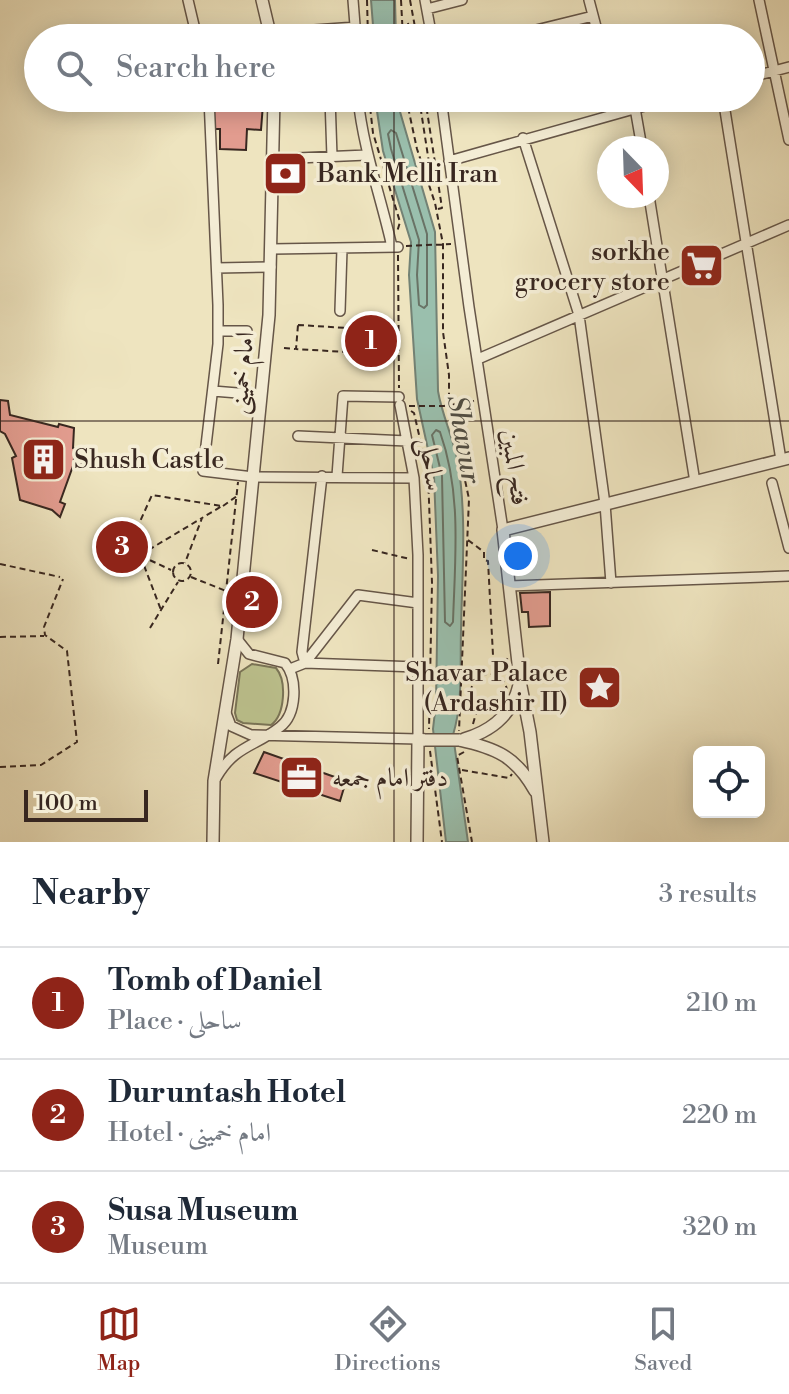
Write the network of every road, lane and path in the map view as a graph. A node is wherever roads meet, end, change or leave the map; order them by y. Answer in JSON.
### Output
{"nodes":[{"id":1,"x":188,"y":0,"type":"edge"},
{"id":2,"x":262,"y":0,"type":"edge"},
{"id":3,"x":353,"y":0,"type":"edge"},
{"id":4,"x":367,"y":0,"type":"edge"},
{"id":5,"x":401,"y":0,"type":"edge"},
{"id":6,"x":410,"y":0,"type":"edge"},
{"id":7,"x":462,"y":0,"type":"edge"},
{"id":8,"x":589,"y":0,"type":"edge"},
{"id":9,"x":759,"y":0,"type":"edge"},
{"id":10,"x":426,"y":4,"type":"edge"},
{"id":11,"x":593,"y":16,"type":"junction"},
{"id":12,"x":414,"y":22,"type":"joint"},
{"id":13,"x":408,"y":23,"type":"joint"},
{"id":14,"x":196,"y":24,"type":"edge"},
{"id":15,"x":267,"y":24,"type":"edge"},
{"id":16,"x":356,"y":24,"type":"edge"},
{"id":17,"x":368,"y":24,"type":"edge"},
{"id":18,"x":402,"y":24,"type":"joint"},
{"id":19,"x":430,"y":24,"type":"edge"},
{"id":20,"x":561,"y":24,"type":"edge"},
{"id":21,"x":595,"y":24,"type":"edge"},
{"id":22,"x":764,"y":24,"type":"edge"},
{"id":23,"x":765,"y":27,"type":"edge"},
{"id":24,"x":789,"y":67,"type":"edge"},
{"id":25,"x":775,"y":71,"type":"junction"},
{"id":26,"x":765,"y":74,"type":"edge"},
{"id":27,"x":210,"y":112,"type":"edge"},
{"id":28,"x":274,"y":112,"type":"edge"},
{"id":29,"x":330,"y":112,"type":"edge"},
{"id":30,"x":360,"y":112,"type":"edge"},
{"id":31,"x":371,"y":112,"type":"edge"},
{"id":32,"x":410,"y":112,"type":"edge"},
{"id":33,"x":421,"y":112,"type":"edge"},
{"id":34,"x":427,"y":112,"type":"edge"},
{"id":35,"x":443,"y":112,"type":"edge"},
{"id":36,"x":621,"y":112,"type":"edge"},
{"id":37,"x":636,"y":112,"type":"edge"},
{"id":38,"x":725,"y":112,"type":"edge"},
{"id":39,"x":617,"y":113,"type":"joint"},
{"id":40,"x":640,"y":136,"type":"edge"},
{"id":41,"x":523,"y":138,"type":"junction"},
{"id":42,"x":789,"y":140,"type":"edge"},
{"id":43,"x":367,"y":155,"type":"junction"},
{"id":44,"x":332,"y":157,"type":"junction"},
{"id":45,"x":274,"y":159,"type":"junction"},
{"id":46,"x":449,"y":161,"type":"junction"},
{"id":47,"x":435,"y":167,"type":"junction"},
{"id":48,"x":430,"y":169,"type":"junction"},
{"id":49,"x":425,"y":172,"type":"junction"},
{"id":50,"x":651,"y":208,"type":"edge"},
{"id":51,"x":436,"y":210,"type":"junction"},
{"id":52,"x":789,"y":225,"type":"edge"},
{"id":53,"x":746,"y":243,"type":"junction"},
{"id":54,"x":443,"y":244,"type":"junction"},
{"id":55,"x":460,"y":244,"type":"junction"},
{"id":56,"x":398,"y":247,"type":"junction"},
{"id":57,"x":272,"y":249,"type":"junction"},
{"id":58,"x":342,"y":249,"type":"junction"},
{"id":59,"x":271,"y":267,"type":"junction"},
{"id":60,"x":217,"y":268,"type":"junction"},
{"id":61,"x":663,"y":279,"type":"junction"},
{"id":62,"x":340,"y":311,"type":"dead end"},
{"id":63,"x":579,"y":315,"type":"junction"},
{"id":64,"x":218,"y":331,"type":"junction"},
{"id":65,"x":247,"y":331,"type":"dead end"},
{"id":66,"x":347,"y":332,"type":"junction"},
{"id":67,"x":360,"y":333,"type":"dead end"},
{"id":68,"x":284,"y":348,"type":"dead end"},
{"id":69,"x":296,"y":349,"type":"junction"},
{"id":70,"x":345,"y":349,"type":"junction"},
{"id":71,"x":359,"y":349,"type":"dead end"},
{"id":72,"x":478,"y":359,"type":"junction"},
{"id":73,"x":213,"y":391,"type":"junction"},
{"id":74,"x":261,"y":395,"type":"junction"},
{"id":75,"x":485,"y":399,"type":"junction"},
{"id":76,"x":403,"y":403,"type":"junction"},
{"id":77,"x":449,"y":405,"type":"junction"},
{"id":78,"x":411,"y":411,"type":"dead end"},
{"id":79,"x":298,"y":436,"type":"dead end"},
{"id":80,"x":340,"y":438,"type":"junction"},
{"id":81,"x":407,"y":441,"type":"junction"},
{"id":82,"x":785,"y":459,"type":"edge"},
{"id":83,"x":239,"y":476,"type":"junction"},
{"id":84,"x":322,"y":476,"type":"junction"},
{"id":85,"x":337,"y":476,"type":"junction"},
{"id":86,"x":253,"y":477,"type":"junction"},
{"id":87,"x":414,"y":478,"type":"junction"},
{"id":88,"x":695,"y":482,"type":"junction"},
{"id":89,"x":772,"y":483,"type":"dead end"},
{"id":90,"x":237,"y":496,"type":"junction"},
{"id":91,"x":605,"y":504,"type":"junction"},
{"id":92,"x":222,"y":506,"type":"junction"},
{"id":93,"x":202,"y":518,"type":"junction"},
{"id":94,"x":503,"y":530,"type":"junction"},
{"id":95,"x":468,"y":540,"type":"junction"},
{"id":96,"x":789,"y":548,"type":"edge"},
{"id":97,"x":372,"y":550,"type":"dead end"},
{"id":98,"x":136,"y":554,"type":"junction"},
{"id":99,"x":417,"y":561,"type":"junction"},
{"id":100,"x":185,"y":563,"type":"junction"},
{"id":101,"x":0,"y":564,"type":"edge"},
{"id":102,"x":172,"y":571,"type":"junction"},
{"id":103,"x":190,"y":576,"type":"junction"},
{"id":104,"x":789,"y":576,"type":"edge"},
{"id":105,"x":179,"y":581,"type":"junction"},
{"id":106,"x":611,"y":583,"type":"junction"},
{"id":107,"x":509,"y":586,"type":"junction"},
{"id":108,"x":226,"y":591,"type":"junction"},
{"id":109,"x":418,"y":603,"type":"junction"},
{"id":110,"x":161,"y":610,"type":"junction"},
{"id":111,"x":150,"y":628,"type":"dead end"},
{"id":112,"x":45,"y":635,"type":"junction"},
{"id":113,"x":0,"y":637,"type":"edge"},
{"id":114,"x":237,"y":639,"type":"junction"},
{"id":115,"x":516,"y":648,"type":"junction"},
{"id":116,"x":249,"y":654,"type":"junction"},
{"id":117,"x":305,"y":663,"type":"junction"},
{"id":118,"x":218,"y":664,"type":"dead end"},
{"id":119,"x":232,"y":667,"type":"junction"},
{"id":120,"x":425,"y":667,"type":"junction"},
{"id":121,"x":290,"y":669,"type":"junction"},
{"id":122,"x":494,"y":674,"type":"junction"},
{"id":123,"x":520,"y":681,"type":"junction"},
{"id":124,"x":478,"y":706,"type":"junction"},
{"id":125,"x":225,"y":710,"type":"junction"},
{"id":126,"x":291,"y":711,"type":"junction"},
{"id":127,"x":267,"y":735,"type":"junction"},
{"id":128,"x":307,"y":736,"type":"junction"},
{"id":129,"x":466,"y":740,"type":"junction"},
{"id":130,"x":425,"y":741,"type":"junction"},
{"id":131,"x":517,"y":766,"type":"junction"},
{"id":132,"x":0,"y":767,"type":"edge"},
{"id":133,"x":459,"y":770,"type":"junction"},
{"id":134,"x":214,"y":781,"type":"junction"},
{"id":135,"x":538,"y":797,"type":"junction"},
{"id":136,"x":213,"y":842,"type":"edge"},
{"id":137,"x":417,"y":842,"type":"edge"},
{"id":138,"x":442,"y":842,"type":"edge"},
{"id":139,"x":472,"y":842,"type":"edge"},
{"id":140,"x":543,"y":842,"type":"edge"}],
"edges":[{"from":1,"to":14,"type":"street"},
{"from":2,"to":15,"type":"street"},
{"from":3,"to":16,"type":"street"},
{"from":4,"to":17,"type":"path"},
{"from":5,"to":18,"type":"path"},
{"from":6,"to":12,"type":"path"},
{"from":7,"to":10,"type":"street"},
{"from":8,"to":11,"type":"street"},
{"from":9,"to":22,"type":"street"},
{"from":10,"to":19,"type":"street"},
{"from":11,"to":20,"type":"street"},
{"from":11,"to":21,"type":"street"},
{"from":12,"to":13,"type":"path"},
{"from":13,"to":18,"type":"path"},
{"from":23,"to":25,"type":"street"},
{"from":24,"to":25,"type":"street"},
{"from":25,"to":26,"type":"street"},
{"from":25,"to":42,"type":"street"},
{"from":27,"to":60,"type":"street"},
{"from":28,"to":45,"type":"street","name":"امام خمینی"},
{"from":29,"to":44,"type":"street"},
{"from":30,"to":43,"type":"street"},
{"from":31,"to":56,"type":"path"},
{"from":32,"to":49,"type":"path"},
{"from":33,"to":48,"type":"path"},
{"from":34,"to":47,"type":"path"},
{"from":35,"to":46,"type":"street","name":"فتح المبین"},
{"from":36,"to":39,"type":"street"},
{"from":37,"to":40,"type":"street"},
{"from":38,"to":53,"type":"street"},
{"from":39,"to":41,"type":"street"},
{"from":41,"to":46,"type":"street"},
{"from":41,"to":63,"type":"street"},
{"from":43,"to":44,"type":"street"},
{"from":43,"to":56,"type":"street"},
{"from":44,"to":45,"type":"street"},
{"from":45,"to":57,"type":"street","name":"امام خمینی"},
{"from":46,"to":47,"type":"path"},
{"from":46,"to":55,"type":"street","name":"فتح المبین"},
{"from":47,"to":48,"type":"path"},
{"from":47,"to":51,"type":"path"},
{"from":48,"to":49,"type":"path"},
{"from":49,"to":51,"type":"path"},
{"from":50,"to":61,"type":"street"},
{"from":51,"to":54,"type":"path"},
{"from":52,"to":53,"type":"street"},
{"from":53,"to":61,"type":"street"},
{"from":53,"to":82,"type":"street"},
{"from":54,"to":55,"type":"path"},
{"from":54,"to":56,"type":"path"},
{"from":54,"to":77,"type":"path"},
{"from":55,"to":72,"type":"street","name":"فتح المبین"},
{"from":56,"to":58,"type":"street"},
{"from":56,"to":76,"type":"path"},
{"from":57,"to":58,"type":"street"},
{"from":57,"to":59,"type":"street","name":"امام خمینی"},
{"from":58,"to":62,"type":"street"},
{"from":59,"to":60,"type":"street"},
{"from":59,"to":74,"type":"street","name":"امام خمینی"},
{"from":60,"to":64,"type":"street"},
{"from":61,"to":63,"type":"street"},
{"from":61,"to":88,"type":"street"},
{"from":63,"to":72,"type":"street"},
{"from":63,"to":91,"type":"street"},
{"from":64,"to":65,"type":"street"},
{"from":64,"to":73,"type":"street"},
{"from":66,"to":67,"type":"path"},
{"from":66,"to":69,"type":"path"},
{"from":66,"to":70,"type":"path"},
{"from":68,"to":69,"type":"path"},
{"from":69,"to":70,"type":"path"},
{"from":70,"to":71,"type":"path"},
{"from":72,"to":75,"type":"street","name":"فتح المبین"},
{"from":73,"to":74,"type":"street"},
{"from":73,"to":83,"type":"street"},
{"from":74,"to":86,"type":"street","name":"امام خمینی"},
{"from":75,"to":77,"type":"path"},
{"from":75,"to":94,"type":"street","name":"فتح المبین"},
{"from":76,"to":77,"type":"path"},
{"from":76,"to":80,"type":"street"},
{"from":76,"to":81,"type":"street","name":"ساحلی"},
{"from":77,"to":95,"type":"path"},
{"from":78,"to":120,"type":"path"},
{"from":79,"to":80,"type":"street"},
{"from":80,"to":81,"type":"street"},
{"from":80,"to":85,"type":"street"},
{"from":81,"to":87,"type":"street","name":"ساحلی"},
{"from":82,"to":88,"type":"street"},
{"from":83,"to":86,"type":"street"},
{"from":83,"to":90,"type":"path"},
{"from":84,"to":85,"type":"street"},
{"from":84,"to":86,"type":"street"},
{"from":84,"to":117,"type":"street"},
{"from":85,"to":87,"type":"street"},
{"from":86,"to":114,"type":"street","name":"امام خمینی"},
{"from":87,"to":99,"type":"street","name":"ساحلی"},
{"from":88,"to":91,"type":"street"},
{"from":89,"to":96,"type":"street"},
{"from":90,"to":92,"type":"path"},
{"from":90,"to":108,"type":"path"},
{"from":91,"to":94,"type":"street"},
{"from":91,"to":106,"type":"street"},
{"from":92,"to":93,"type":"path"},
{"from":92,"to":98,"type":"path"},
{"from":93,"to":98,"type":"path"},
{"from":93,"to":100,"type":"path"},
{"from":94,"to":107,"type":"street","name":"فتح المبین"},
{"from":95,"to":122,"type":"path"},
{"from":95,"to":129,"type":"path"},
{"from":97,"to":99,"type":"path"},
{"from":98,"to":102,"type":"path"},
{"from":98,"to":110,"type":"path"},
{"from":99,"to":109,"type":"street","name":"ساحلی"},
{"from":100,"to":102,"type":"path"},
{"from":100,"to":103,"type":"path"},
{"from":101,"to":112,"type":"path"},
{"from":102,"to":105,"type":"path"},
{"from":103,"to":105,"type":"path"},
{"from":103,"to":108,"type":"path"},
{"from":104,"to":106,"type":"street"},
{"from":105,"to":110,"type":"path"},
{"from":106,"to":107,"type":"street"},
{"from":107,"to":115,"type":"street","name":"فتح المبین"},
{"from":108,"to":118,"type":"path"},
{"from":109,"to":117,"type":"street"},
{"from":109,"to":120,"type":"street","name":"ساحلی"},
{"from":110,"to":111,"type":"path"},
{"from":112,"to":113,"type":"path"},
{"from":112,"to":132,"type":"path"},
{"from":114,"to":116,"type":"street"},
{"from":114,"to":119,"type":"street","name":"امام خمینی"},
{"from":115,"to":122,"type":"path"},
{"from":115,"to":123,"type":"street","name":"فتح المبین"},
{"from":116,"to":119,"type":"street"},
{"from":116,"to":121,"type":"street"},
{"from":117,"to":120,"type":"street"},
{"from":117,"to":121,"type":"street"},
{"from":119,"to":125,"type":"street","name":"امام خمینی"},
{"from":120,"to":130,"type":"street","name":"ساحلی"},
{"from":120,"to":130,"type":"path"},
{"from":121,"to":126,"type":"street"},
{"from":122,"to":124,"type":"path"},
{"from":122,"to":124,"type":"path"},
{"from":123,"to":129,"type":"street"},
{"from":123,"to":135,"type":"street","name":"فتح المبین"},
{"from":124,"to":129,"type":"path"},
{"from":125,"to":127,"type":"street"},
{"from":125,"to":134,"type":"street","name":"امام خمینی"},
{"from":126,"to":127,"type":"street"},
{"from":126,"to":128,"type":"street"},
{"from":127,"to":128,"type":"street"},
{"from":127,"to":134,"type":"street"},
{"from":128,"to":130,"type":"street"},
{"from":129,"to":130,"type":"street","bridge":true},
{"from":129,"to":131,"type":"street"},
{"from":129,"to":133,"type":"path"},
{"from":130,"to":137,"type":"street","name":"ساحلی"},
{"from":130,"to":138,"type":"path"},
{"from":131,"to":133,"type":"path"},
{"from":131,"to":135,"type":"street"},
{"from":133,"to":139,"type":"path"},
{"from":134,"to":136,"type":"street","name":"امام خمینی"},
{"from":135,"to":140,"type":"street","name":"فتح المبین"}]}
